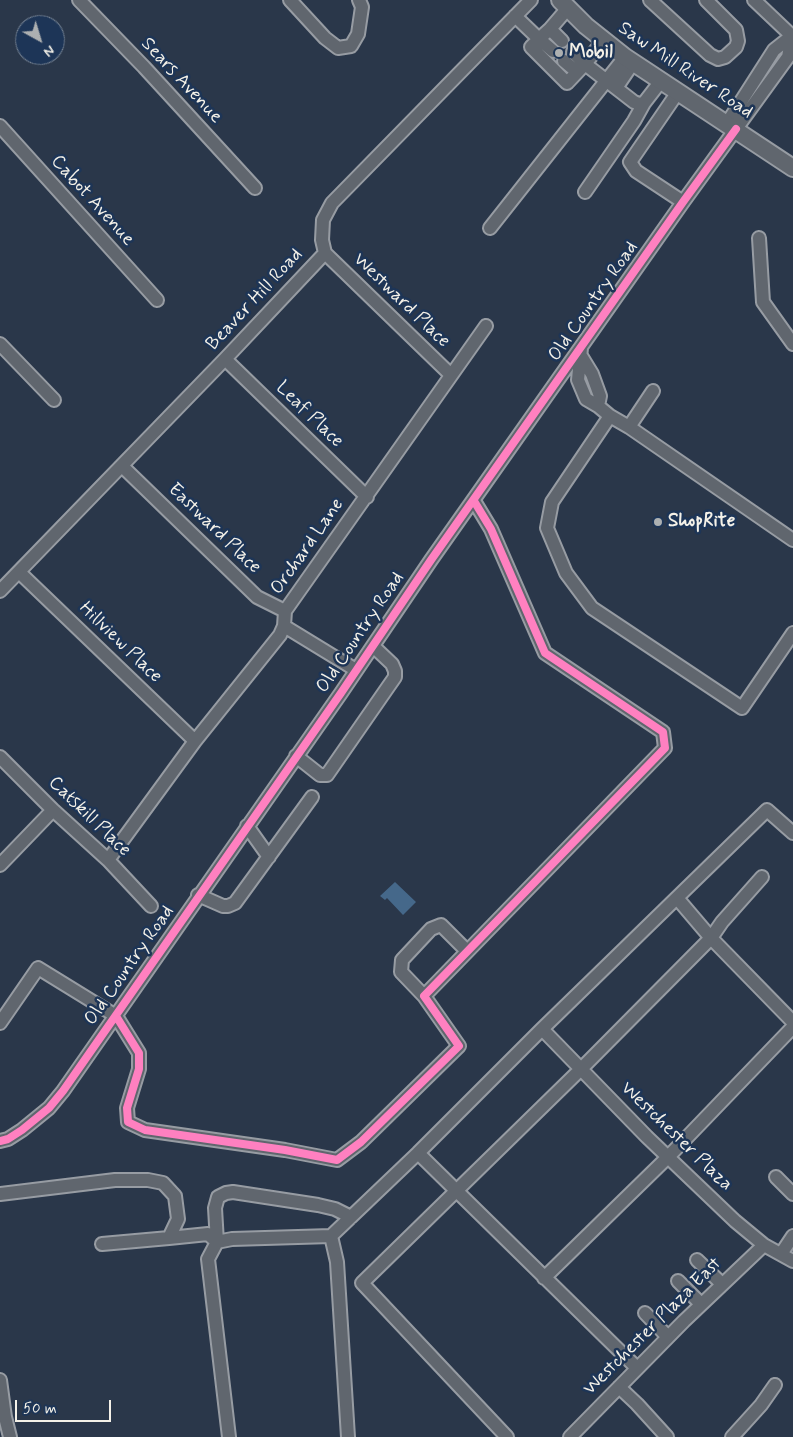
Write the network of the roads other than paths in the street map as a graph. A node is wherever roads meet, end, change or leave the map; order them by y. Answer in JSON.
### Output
{"nodes":[{"id":1,"x":79,"y":0,"type":"edge"},
{"id":2,"x":290,"y":0,"type":"edge"},
{"id":3,"x":359,"y":0,"type":"edge"},
{"id":4,"x":530,"y":0,"type":"edge"},
{"id":5,"x":650,"y":0,"type":"edge"},
{"id":6,"x":706,"y":0,"type":"edge"},
{"id":7,"x":754,"y":0,"type":"edge"},
{"id":8,"x":564,"y":4,"type":"edge"},
{"id":9,"x":515,"y":16,"type":"junction"},
{"id":10,"x":550,"y":29,"type":"junction"},
{"id":11,"x":792,"y":36,"type":"edge"},
{"id":12,"x":540,"y":39,"type":"junction"},
{"id":13,"x":562,"y":41,"type":"dead end"},
{"id":14,"x":603,"y":41,"type":"junction"},
{"id":15,"x":553,"y":51,"type":"dead end"},
{"id":16,"x":568,"y":56,"type":"dead end"},
{"id":17,"x":791,"y":58,"type":"edge"},
{"id":18,"x":629,"y":60,"type":"junction"},
{"id":19,"x":581,"y":68,"type":"junction"},
{"id":20,"x":661,"y":81,"type":"junction"},
{"id":21,"x":611,"y":85,"type":"junction"},
{"id":22,"x":678,"y":92,"type":"junction"},
{"id":23,"x":644,"y":102,"type":"junction"},
{"id":24,"x":0,"y":126,"type":"edge"},
{"id":25,"x":731,"y":127,"type":"junction"},
{"id":26,"x":793,"y":168,"type":"edge"},
{"id":27,"x":254,"y":188,"type":"dead end"},
{"id":28,"x":585,"y":192,"type":"dead end"},
{"id":29,"x":683,"y":202,"type":"junction"},
{"id":30,"x":490,"y":228,"type":"dead end"},
{"id":31,"x":759,"y":238,"type":"dead end"},
{"id":32,"x":324,"y":253,"type":"junction"},
{"id":33,"x":157,"y":300,"type":"dead end"},
{"id":34,"x":486,"y":326,"type":"dead end"},
{"id":35,"x":0,"y":344,"type":"edge"},
{"id":36,"x":793,"y":344,"type":"edge"},
{"id":37,"x":581,"y":352,"type":"junction"},
{"id":38,"x":225,"y":360,"type":"junction"},
{"id":39,"x":451,"y":376,"type":"junction"},
{"id":40,"x":653,"y":391,"type":"dead end"},
{"id":41,"x":54,"y":400,"type":"dead end"},
{"id":42,"x":610,"y":416,"type":"junction"},
{"id":43,"x":629,"y":428,"type":"junction"},
{"id":44,"x":122,"y":466,"type":"junction"},
{"id":45,"x":366,"y":497,"type":"junction"},
{"id":46,"x":474,"y":501,"type":"junction"},
{"id":47,"x":793,"y":540,"type":"edge"},
{"id":48,"x":19,"y":572,"type":"junction"},
{"id":49,"x":0,"y":591,"type":"edge"},
{"id":50,"x":285,"y":611,"type":"junction"},
{"id":51,"x":284,"y":626,"type":"junction"},
{"id":52,"x":793,"y":634,"type":"edge"},
{"id":53,"x":373,"y":646,"type":"junction"},
{"id":54,"x":356,"y":670,"type":"junction"},
{"id":55,"x":195,"y":740,"type":"junction"},
{"id":56,"x":0,"y":756,"type":"edge"},
{"id":57,"x":296,"y":756,"type":"junction"},
{"id":58,"x":312,"y":797,"type":"dead end"},
{"id":59,"x":54,"y":810,"type":"junction"},
{"id":60,"x":247,"y":826,"type":"junction"},
{"id":61,"x":793,"y":833,"type":"edge"},
{"id":62,"x":269,"y":857,"type":"junction"},
{"id":63,"x":108,"y":860,"type":"junction"},
{"id":64,"x":0,"y":865,"type":"edge"},
{"id":65,"x":762,"y":878,"type":"dead end"},
{"id":66,"x":198,"y":896,"type":"junction"},
{"id":67,"x":676,"y":898,"type":"junction"},
{"id":68,"x":151,"y":906,"type":"dead end"},
{"id":69,"x":711,"y":938,"type":"junction"},
{"id":70,"x":467,"y":951,"type":"junction"},
{"id":71,"x":424,"y":996,"type":"junction"},
{"id":72,"x":116,"y":1016,"type":"junction"},
{"id":73,"x":793,"y":1022,"type":"edge"},
{"id":74,"x":0,"y":1023,"type":"edge"},
{"id":75,"x":793,"y":1027,"type":"edge"},
{"id":76,"x":542,"y":1029,"type":"junction"},
{"id":77,"x":581,"y":1069,"type":"junction"},
{"id":78,"x":0,"y":1141,"type":"edge"},
{"id":79,"x":418,"y":1153,"type":"junction"},
{"id":80,"x":669,"y":1156,"type":"junction"},
{"id":81,"x":776,"y":1177,"type":"dead end"},
{"id":82,"x":456,"y":1191,"type":"junction"},
{"id":83,"x":0,"y":1194,"type":"edge"},
{"id":84,"x":793,"y":1194,"type":"edge"},
{"id":85,"x":351,"y":1217,"type":"junction"},
{"id":86,"x":331,"y":1236,"type":"junction"},
{"id":87,"x":793,"y":1236,"type":"edge"},
{"id":88,"x":169,"y":1238,"type":"junction"},
{"id":89,"x":218,"y":1242,"type":"junction"},
{"id":90,"x":102,"y":1244,"type":"dead end"},
{"id":91,"x":764,"y":1244,"type":"junction"},
{"id":92,"x":781,"y":1254,"type":"junction"},
{"id":93,"x":698,"y":1260,"type":"dead end"},
{"id":94,"x":793,"y":1261,"type":"edge"},
{"id":95,"x":544,"y":1278,"type":"junction"},
{"id":96,"x":678,"y":1281,"type":"dead end"},
{"id":97,"x":722,"y":1284,"type":"junction"},
{"id":98,"x":701,"y":1304,"type":"junction"},
{"id":99,"x":645,"y":1314,"type":"dead end"},
{"id":100,"x":668,"y":1337,"type":"junction"},
{"id":101,"x":637,"y":1368,"type":"junction"},
{"id":102,"x":0,"y":1380,"type":"edge"},
{"id":103,"x":775,"y":1386,"type":"dead end"},
{"id":104,"x":619,"y":1387,"type":"junction"},
{"id":105,"x":10,"y":1437,"type":"edge"},
{"id":106,"x":229,"y":1437,"type":"edge"},
{"id":107,"x":348,"y":1437,"type":"edge"},
{"id":108,"x":507,"y":1437,"type":"edge"},
{"id":109,"x":570,"y":1437,"type":"edge"},
{"id":110,"x":667,"y":1437,"type":"edge"},
{"id":111,"x":732,"y":1437,"type":"edge"}],
"edges":[{"from":1,"to":27,"type":"street","name":"Sears Avenue"},
{"from":2,"to":3,"type":"street"},
{"from":4,"to":9,"type":"street","name":"Beaver Hill Road"},
{"from":5,"to":6,"type":"street"},
{"from":7,"to":11,"type":"street"},
{"from":8,"to":10,"type":"street"},
{"from":8,"to":14,"type":"main road","name":"Saw Mill River Road"},
{"from":9,"to":12,"type":"street"},
{"from":9,"to":32,"type":"street","name":"Beaver Hill Road"},
{"from":10,"to":12,"type":"street"},
{"from":10,"to":13,"type":"street"},
{"from":11,"to":17,"type":"street"},
{"from":11,"to":25,"type":"street"},
{"from":12,"to":15,"type":"street"},
{"from":12,"to":19,"type":"street"},
{"from":14,"to":18,"type":"main road","name":"Saw Mill River Road"},
{"from":14,"to":19,"type":"street"},
{"from":16,"to":19,"type":"street"},
{"from":17,"to":25,"type":"street"},
{"from":18,"to":20,"type":"main road","name":"Saw Mill River Road"},
{"from":18,"to":21,"type":"street"},
{"from":19,"to":21,"type":"street"},
{"from":20,"to":22,"type":"main road","name":"Saw Mill River Road"},
{"from":20,"to":23,"type":"street"},
{"from":21,"to":23,"type":"street"},
{"from":21,"to":30,"type":"street"},
{"from":22,"to":25,"type":"main road","name":"Saw Mill River Road"},
{"from":22,"to":29,"type":"street"},
{"from":23,"to":28,"type":"street"},
{"from":24,"to":33,"type":"street","name":"Cabot Avenue"},
{"from":25,"to":26,"type":"main road","name":"Saw Mill River Road"},
{"from":25,"to":29,"type":"street","name":"Old Country Road"},
{"from":29,"to":37,"type":"street","name":"Old Country Road"},
{"from":31,"to":36,"type":"street"},
{"from":32,"to":38,"type":"street","name":"Beaver Hill Road"},
{"from":32,"to":39,"type":"street","name":"Westward Place"},
{"from":34,"to":39,"type":"street","name":"Orchard Lane"},
{"from":35,"to":41,"type":"street"},
{"from":37,"to":42,"type":"street"},
{"from":37,"to":46,"type":"street","name":"Old Country Road"},
{"from":38,"to":44,"type":"street","name":"Beaver Hill Road"},
{"from":38,"to":45,"type":"street","name":"Leaf Place"},
{"from":39,"to":45,"type":"street","name":"Orchard Lane"},
{"from":40,"to":43,"type":"street"},
{"from":42,"to":43,"type":"street"},
{"from":42,"to":52,"type":"street"},
{"from":43,"to":47,"type":"street"},
{"from":44,"to":48,"type":"street","name":"Beaver Hill Road"},
{"from":44,"to":50,"type":"street","name":"Eastward Place"},
{"from":45,"to":50,"type":"street","name":"Orchard Lane"},
{"from":46,"to":53,"type":"street","name":"Old Country Road"},
{"from":46,"to":70,"type":"street"},
{"from":48,"to":49,"type":"street","name":"Beaver Hill Road"},
{"from":48,"to":55,"type":"street","name":"Hillview Place"},
{"from":50,"to":51,"type":"street","name":"Orchard Lane"},
{"from":51,"to":54,"type":"street"},
{"from":51,"to":55,"type":"street","name":"Orchard Lane"},
{"from":53,"to":54,"type":"street","name":"Old Country Road"},
{"from":53,"to":57,"type":"street"},
{"from":54,"to":57,"type":"street","name":"Old Country Road"},
{"from":55,"to":63,"type":"street","name":"Orchard Lane"},
{"from":56,"to":59,"type":"street","name":"Catskill Place"},
{"from":57,"to":60,"type":"street","name":"Old Country Road"},
{"from":58,"to":62,"type":"street"},
{"from":59,"to":63,"type":"street","name":"Catskill Place"},
{"from":59,"to":64,"type":"street"},
{"from":60,"to":62,"type":"street"},
{"from":60,"to":66,"type":"street","name":"Old Country Road"},
{"from":61,"to":67,"type":"street"},
{"from":62,"to":66,"type":"street"},
{"from":63,"to":68,"type":"street","name":"Catskill Place"},
{"from":65,"to":69,"type":"street"},
{"from":66,"to":72,"type":"street","name":"Old Country Road"},
{"from":67,"to":69,"type":"street"},
{"from":67,"to":76,"type":"street"},
{"from":69,"to":73,"type":"street"},
{"from":69,"to":77,"type":"street"},
{"from":70,"to":71,"type":"street"},
{"from":70,"to":71,"type":"street"},
{"from":71,"to":72,"type":"street"},
{"from":72,"to":74,"type":"street"},
{"from":72,"to":78,"type":"street","name":"Old Country Road"},
{"from":75,"to":80,"type":"street"},
{"from":76,"to":77,"type":"street","name":"Westchester Plaza"},
{"from":76,"to":79,"type":"street"},
{"from":77,"to":80,"type":"street","name":"Westchester Plaza"},
{"from":77,"to":82,"type":"street"},
{"from":79,"to":82,"type":"street"},
{"from":79,"to":85,"type":"street"},
{"from":80,"to":91,"type":"street","name":"Westchester Plaza"},
{"from":80,"to":95,"type":"street"},
{"from":81,"to":84,"type":"street"},
{"from":82,"to":95,"type":"street"},
{"from":82,"to":108,"type":"street"},
{"from":83,"to":88,"type":"street"},
{"from":85,"to":86,"type":"street"},
{"from":85,"to":89,"type":"street"},
{"from":86,"to":89,"type":"street"},
{"from":86,"to":107,"type":"street"},
{"from":87,"to":92,"type":"street"},
{"from":88,"to":89,"type":"street"},
{"from":88,"to":90,"type":"street"},
{"from":89,"to":106,"type":"street"},
{"from":91,"to":92,"type":"street","name":"Westchester Plaza"},
{"from":91,"to":97,"type":"street","name":"Westchester Plaza East"},
{"from":92,"to":94,"type":"street","name":"Westchester Plaza"},
{"from":93,"to":97,"type":"street"},
{"from":95,"to":101,"type":"street"},
{"from":96,"to":98,"type":"street"},
{"from":97,"to":98,"type":"street","name":"Westchester Plaza East"},
{"from":98,"to":100,"type":"street","name":"Westchester Plaza East"},
{"from":99,"to":100,"type":"street"},
{"from":100,"to":101,"type":"street","name":"Westchester Plaza East"},
{"from":101,"to":104,"type":"street","name":"Westchester Plaza East"},
{"from":102,"to":105,"type":"street"},
{"from":103,"to":111,"type":"street"},
{"from":104,"to":109,"type":"street","name":"Westchester Plaza East"},
{"from":104,"to":110,"type":"street"}]}
